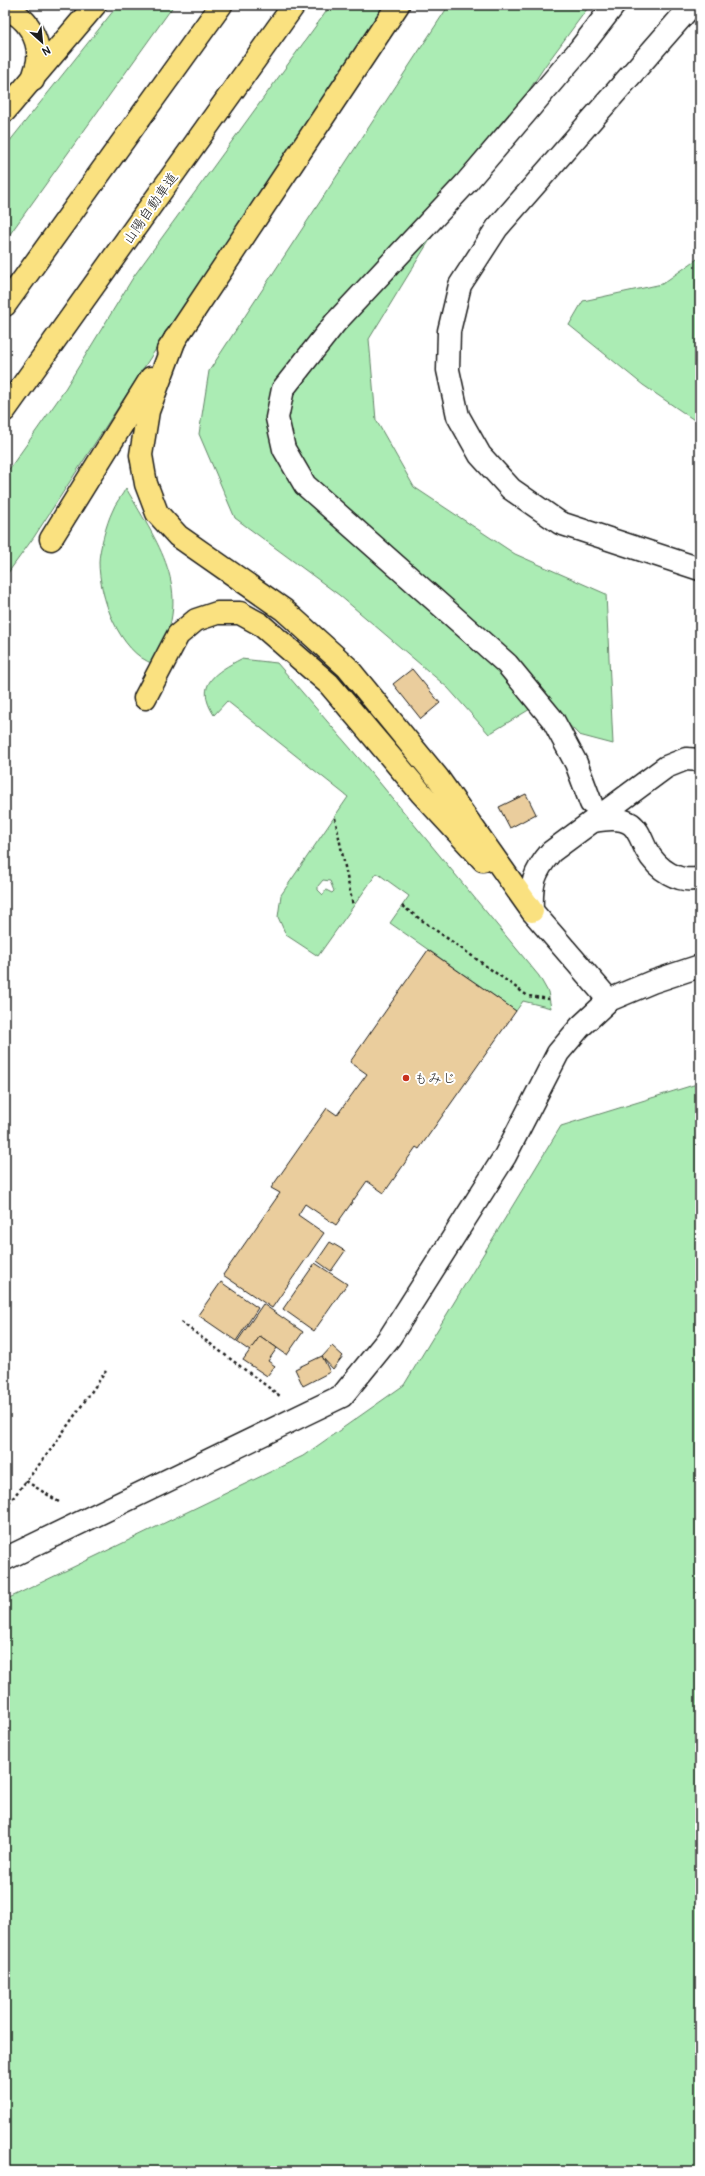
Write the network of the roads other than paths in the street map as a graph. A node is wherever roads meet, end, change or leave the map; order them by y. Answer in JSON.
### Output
{"nodes":[{"id":1,"x":95,"y":5,"type":"edge"},
{"id":2,"x":221,"y":5,"type":"edge"},
{"id":3,"x":294,"y":5,"type":"edge"},
{"id":4,"x":398,"y":5,"type":"edge"},
{"id":5,"x":614,"y":5,"type":"edge"},
{"id":6,"x":692,"y":5,"type":"edge"},
{"id":7,"x":5,"y":9,"type":"edge"},
{"id":8,"x":32,"y":81,"type":"junction"},
{"id":9,"x":5,"y":111,"type":"edge"},
{"id":10,"x":5,"y":305,"type":"edge"},
{"id":11,"x":175,"y":339,"type":"junction"},
{"id":12,"x":5,"y":410,"type":"edge"},
{"id":13,"x":51,"y":539,"type":"dead end"},
{"id":14,"x":700,"y":569,"type":"edge"},
{"id":15,"x":145,"y":698,"type":"dead end"},
{"id":16,"x":700,"y":760,"type":"edge"},
{"id":17,"x":592,"y":812,"type":"junction"},
{"id":18,"x":700,"y":878,"type":"edge"},
{"id":19,"x":532,"y":911,"type":"junction"},
{"id":20,"x":700,"y":966,"type":"edge"},
{"id":21,"x":609,"y":1000,"type":"junction"},
{"id":22,"x":5,"y":1559,"type":"edge"}],
"edges":[{"from":1,"to":8,"type":"highway"},
{"from":2,"to":10,"type":"highway"},
{"from":3,"to":12,"type":"highway","name":"山陽自動車道"},
{"from":4,"to":11,"type":"highway"},
{"from":5,"to":17,"type":"street"},
{"from":6,"to":14,"type":"street"},
{"from":7,"to":8,"type":"highway"},
{"from":8,"to":9,"type":"highway"},
{"from":11,"to":13,"type":"highway"},
{"from":11,"to":19,"type":"highway"},
{"from":15,"to":19,"type":"highway"},
{"from":16,"to":17,"type":"street"},
{"from":17,"to":18,"type":"street"},
{"from":17,"to":19,"type":"street"},
{"from":19,"to":21,"type":"street"},
{"from":20,"to":21,"type":"street"},
{"from":21,"to":22,"type":"street"}]}
